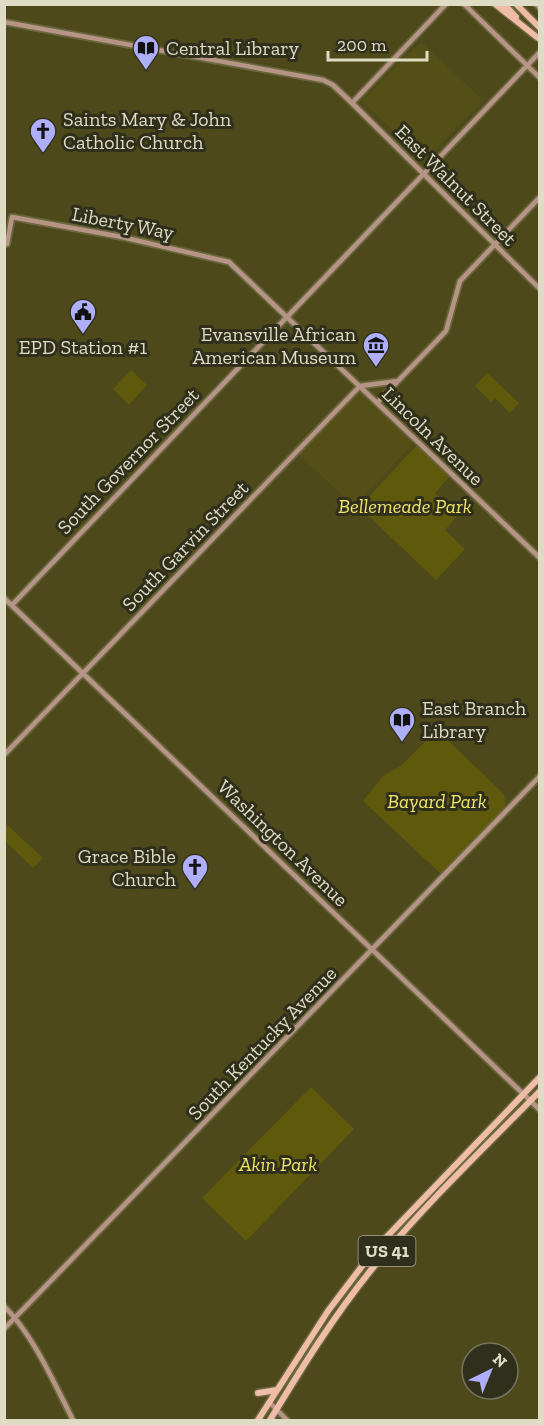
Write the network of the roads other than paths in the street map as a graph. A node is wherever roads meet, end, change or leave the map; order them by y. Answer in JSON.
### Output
{"nodes":[{"id":1,"x":446,"y":4,"type":"edge"},
{"id":2,"x":464,"y":4,"type":"edge"},
{"id":3,"x":495,"y":4,"type":"edge"},
{"id":4,"x":504,"y":4,"type":"edge"},
{"id":5,"x":516,"y":4,"type":"edge"},
{"id":6,"x":536,"y":4,"type":"edge"},
{"id":7,"x":540,"y":8,"type":"edge"},
{"id":8,"x":4,"y":22,"type":"edge"},
{"id":9,"x":540,"y":28,"type":"edge"},
{"id":10,"x":539,"y":39,"type":"edge"},
{"id":11,"x":540,"y":52,"type":"edge"},
{"id":12,"x":527,"y":66,"type":"junction"},
{"id":13,"x":540,"y":78,"type":"edge"},
{"id":14,"x":352,"y":103,"type":"junction"},
{"id":15,"x":423,"y":174,"type":"junction"},
{"id":16,"x":540,"y":197,"type":"edge"},
{"id":17,"x":6,"y":243,"type":"edge"},
{"id":18,"x":494,"y":244,"type":"junction"},
{"id":19,"x":227,"y":261,"type":"joint"},
{"id":20,"x":540,"y":289,"type":"edge"},
{"id":21,"x":287,"y":316,"type":"junction"},
{"id":22,"x":398,"y":381,"type":"junction"},
{"id":23,"x":360,"y":386,"type":"junction"},
{"id":24,"x":377,"y":402,"type":"junction"},
{"id":25,"x":540,"y":558,"type":"edge"},
{"id":26,"x":4,"y":598,"type":"edge"},
{"id":27,"x":12,"y":605,"type":"junction"},
{"id":28,"x":84,"y":673,"type":"junction"},
{"id":29,"x":4,"y":755,"type":"edge"},
{"id":30,"x":540,"y":776,"type":"edge"},
{"id":31,"x":372,"y":950,"type":"junction"},
{"id":32,"x":540,"y":1077,"type":"edge"},
{"id":33,"x":540,"y":1091,"type":"edge"},
{"id":34,"x":523,"y":1094,"type":"junction"},
{"id":35,"x":530,"y":1101,"type":"junction"},
{"id":36,"x":540,"y":1110,"type":"edge"},
{"id":37,"x":449,"y":1170,"type":"junction"},
{"id":38,"x":457,"y":1176,"type":"junction"},
{"id":39,"x":4,"y":1306,"type":"edge"},
{"id":40,"x":16,"y":1317,"type":"junction"},
{"id":41,"x":4,"y":1329,"type":"edge"},
{"id":42,"x":277,"y":1390,"type":"junction"},
{"id":43,"x":258,"y":1393,"type":"dead end"},
{"id":44,"x":269,"y":1402,"type":"junction"},
{"id":45,"x":276,"y":1409,"type":"junction"},
{"id":46,"x":73,"y":1420,"type":"edge"},
{"id":47,"x":258,"y":1420,"type":"edge"},
{"id":48,"x":270,"y":1420,"type":"edge"},
{"id":49,"x":288,"y":1420,"type":"edge"}],
"edges":[{"from":1,"to":14,"type":"street"},
{"from":2,"to":12,"type":"street"},
{"from":3,"to":10,"type":"highway"},
{"from":4,"to":10,"type":"highway"},
{"from":5,"to":9,"type":"highway"},
{"from":6,"to":7,"type":"street"},
{"from":8,"to":14,"type":"street","name":"East Walnut Street"},
{"from":11,"to":12,"type":"street","name":"South Governor Street"},
{"from":12,"to":13,"type":"street"},
{"from":12,"to":15,"type":"street","name":"South Governor Street"},
{"from":14,"to":15,"type":"street","name":"East Walnut Street"},
{"from":15,"to":18,"type":"street","name":"East Walnut Street"},
{"from":15,"to":21,"type":"street","name":"South Governor Street"},
{"from":16,"to":18,"type":"street"},
{"from":17,"to":19,"type":"street","name":"Liberty Way"},
{"from":18,"to":20,"type":"street","name":"East Walnut Street"},
{"from":18,"to":22,"type":"street"},
{"from":19,"to":21,"type":"street","name":"Lincoln Avenue"},
{"from":21,"to":23,"type":"street","name":"Lincoln Avenue"},
{"from":21,"to":27,"type":"street","name":"South Governor Street"},
{"from":22,"to":23,"type":"street"},
{"from":22,"to":24,"type":"street"},
{"from":23,"to":24,"type":"street","name":"Lincoln Avenue"},
{"from":23,"to":28,"type":"street","name":"South Garvin Street"},
{"from":24,"to":25,"type":"street","name":"Lincoln Avenue"},
{"from":26,"to":27,"type":"street","name":"Washington Avenue"},
{"from":27,"to":28,"type":"street","name":"Washington Avenue"},
{"from":28,"to":29,"type":"street","name":"South Garvin Street"},
{"from":28,"to":31,"type":"street","name":"Washington Avenue"},
{"from":30,"to":31,"type":"street","name":"South Kentucky Avenue"},
{"from":31,"to":34,"type":"street","name":"Washington Avenue"},
{"from":31,"to":40,"type":"street","name":"South Kentucky Avenue"},
{"from":32,"to":34,"type":"highway","number":"US 41"},
{"from":33,"to":35,"type":"highway","number":"US 41"},
{"from":34,"to":35,"type":"street","name":"Washington Avenue"},
{"from":34,"to":37,"type":"highway","number":"US 41"},
{"from":35,"to":36,"type":"street","name":"Washington Avenue"},
{"from":35,"to":38,"type":"highway","number":"US 41"},
{"from":37,"to":38,"type":"highway"},
{"from":37,"to":42,"type":"highway","number":"US 41"},
{"from":38,"to":45,"type":"highway","number":"US 41"},
{"from":39,"to":40,"type":"street"},
{"from":40,"to":41,"type":"street","name":"South Kentucky Avenue"},
{"from":40,"to":46,"type":"street"},
{"from":42,"to":43,"type":"highway"},
{"from":42,"to":44,"type":"highway","number":"US 41"},
{"from":44,"to":45,"type":"street"},
{"from":44,"to":47,"type":"highway","number":"US 41"},
{"from":45,"to":48,"type":"highway","number":"US 41"},
{"from":45,"to":49,"type":"street"}]}
